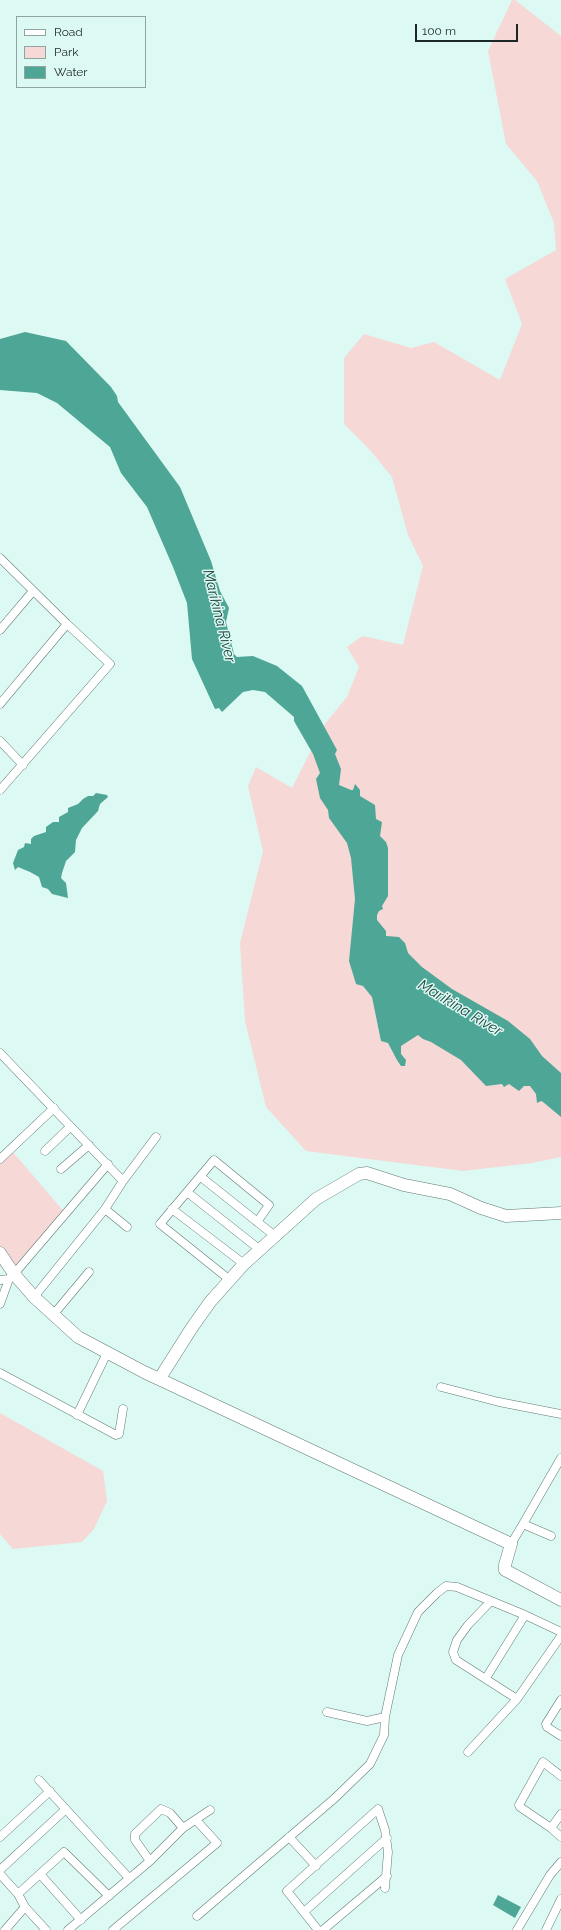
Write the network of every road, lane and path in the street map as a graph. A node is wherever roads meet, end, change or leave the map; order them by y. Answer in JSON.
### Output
{"nodes":[{"id":1,"x":1,"y":561,"type":"edge"},
{"id":2,"x":33,"y":591,"type":"junction"},
{"id":3,"x":66,"y":624,"type":"junction"},
{"id":4,"x":0,"y":630,"type":"edge"},
{"id":5,"x":0,"y":704,"type":"edge"},
{"id":6,"x":0,"y":741,"type":"edge"},
{"id":7,"x":23,"y":765,"type":"junction"},
{"id":8,"x":0,"y":790,"type":"edge"},
{"id":9,"x":0,"y":1053,"type":"edge"},
{"id":10,"x":54,"y":1108,"type":"junction"},
{"id":11,"x":70,"y":1127,"type":"junction"},
{"id":12,"x":156,"y":1137,"type":"dead end"},
{"id":13,"x":89,"y":1145,"type":"junction"},
{"id":14,"x":45,"y":1151,"type":"dead end"},
{"id":15,"x":0,"y":1159,"type":"edge"},
{"id":16,"x":108,"y":1164,"type":"junction"},
{"id":17,"x":61,"y":1169,"type":"dead end"},
{"id":18,"x":200,"y":1177,"type":"junction"},
{"id":19,"x":123,"y":1181,"type":"junction"},
{"id":20,"x":187,"y":1192,"type":"junction"},
{"id":21,"x":105,"y":1209,"type":"junction"},
{"id":22,"x":172,"y":1209,"type":"junction"},
{"id":23,"x":561,"y":1213,"type":"edge"},
{"id":24,"x":257,"y":1222,"type":"junction"},
{"id":25,"x":127,"y":1227,"type":"dead end"},
{"id":26,"x":275,"y":1236,"type":"junction"},
{"id":27,"x":259,"y":1249,"type":"junction"},
{"id":28,"x":0,"y":1253,"type":"edge"},
{"id":29,"x":244,"y":1264,"type":"junction"},
{"id":30,"x":89,"y":1272,"type":"dead end"},
{"id":31,"x":12,"y":1276,"type":"junction"},
{"id":32,"x":0,"y":1280,"type":"edge"},
{"id":33,"x":230,"y":1280,"type":"junction"},
{"id":34,"x":34,"y":1297,"type":"junction"},
{"id":35,"x":0,"y":1304,"type":"edge"},
{"id":36,"x":53,"y":1315,"type":"junction"},
{"id":37,"x":107,"y":1353,"type":"junction"},
{"id":38,"x":0,"y":1373,"type":"edge"},
{"id":39,"x":160,"y":1378,"type":"junction"},
{"id":40,"x":441,"y":1387,"type":"dead end"},
{"id":41,"x":123,"y":1409,"type":"dead end"},
{"id":42,"x":561,"y":1414,"type":"edge"},
{"id":43,"x":77,"y":1415,"type":"junction"},
{"id":44,"x":561,"y":1458,"type":"edge"},
{"id":45,"x":523,"y":1524,"type":"junction"},
{"id":46,"x":551,"y":1536,"type":"dead end"},
{"id":47,"x":511,"y":1544,"type":"junction"},
{"id":48,"x":561,"y":1600,"type":"edge"},
{"id":49,"x":491,"y":1601,"type":"junction"},
{"id":50,"x":525,"y":1615,"type":"junction"},
{"id":51,"x":561,"y":1632,"type":"edge"},
{"id":52,"x":561,"y":1636,"type":"edge"},
{"id":53,"x":486,"y":1678,"type":"junction"},
{"id":54,"x":517,"y":1699,"type":"junction"},
{"id":55,"x":561,"y":1700,"type":"edge"},
{"id":56,"x":327,"y":1712,"type":"dead end"},
{"id":57,"x":385,"y":1717,"type":"junction"},
{"id":58,"x":561,"y":1736,"type":"edge"},
{"id":59,"x":468,"y":1752,"type":"dead end"},
{"id":60,"x":561,"y":1776,"type":"edge"},
{"id":61,"x":39,"y":1780,"type":"dead end"},
{"id":62,"x":50,"y":1791,"type":"junction"},
{"id":63,"x":66,"y":1809,"type":"junction"},
{"id":64,"x":210,"y":1810,"type":"dead end"},
{"id":65,"x":561,"y":1814,"type":"edge"},
{"id":66,"x":196,"y":1820,"type":"junction"},
{"id":67,"x":183,"y":1828,"type":"junction"},
{"id":68,"x":552,"y":1828,"type":"junction"},
{"id":69,"x":0,"y":1836,"type":"edge"},
{"id":70,"x":289,"y":1837,"type":"junction"},
{"id":71,"x":561,"y":1837,"type":"edge"},
{"id":72,"x":387,"y":1838,"type":"junction"},
{"id":73,"x":150,"y":1861,"type":"junction"},
{"id":74,"x":561,"y":1862,"type":"edge"},
{"id":75,"x":316,"y":1866,"type":"junction"},
{"id":76,"x":0,"y":1870,"type":"edge"},
{"id":77,"x":0,"y":1874,"type":"edge"},
{"id":78,"x":40,"y":1874,"type":"junction"},
{"id":79,"x":387,"y":1876,"type":"junction"},
{"id":80,"x":129,"y":1878,"type":"junction"},
{"id":81,"x":385,"y":1888,"type":"dead end"},
{"id":82,"x":18,"y":1894,"type":"junction"},
{"id":83,"x":109,"y":1896,"type":"junction"},
{"id":84,"x":561,"y":1899,"type":"edge"},
{"id":85,"x":25,"y":1907,"type":"junction"},
{"id":86,"x":304,"y":1912,"type":"junction"},
{"id":87,"x":197,"y":1916,"type":"dead end"},
{"id":88,"x":81,"y":1920,"type":"junction"},
{"id":89,"x":43,"y":1929,"type":"edge"},
{"id":90,"x":5,"y":1930,"type":"edge"},
{"id":91,"x":68,"y":1930,"type":"edge"},
{"id":92,"x":113,"y":1930,"type":"edge"},
{"id":93,"x":318,"y":1930,"type":"edge"},
{"id":94,"x":322,"y":1930,"type":"edge"},
{"id":95,"x":517,"y":1930,"type":"edge"},
{"id":96,"x":546,"y":1930,"type":"edge"}],
"edges":[{"from":1,"to":2,"type":"street"},
{"from":2,"to":3,"type":"street"},
{"from":2,"to":4,"type":"street"},
{"from":3,"to":5,"type":"street"},
{"from":3,"to":7,"type":"street"},
{"from":6,"to":7,"type":"street"},
{"from":7,"to":8,"type":"street"},
{"from":9,"to":10,"type":"street"},
{"from":10,"to":11,"type":"street"},
{"from":10,"to":15,"type":"street"},
{"from":11,"to":13,"type":"street"},
{"from":11,"to":14,"type":"street"},
{"from":12,"to":19,"type":"street"},
{"from":13,"to":16,"type":"street"},
{"from":13,"to":17,"type":"street"},
{"from":16,"to":19,"type":"street"},
{"from":16,"to":31,"type":"street"},
{"from":18,"to":20,"type":"street"},
{"from":18,"to":24,"type":"street"},
{"from":18,"to":24,"type":"street"},
{"from":19,"to":21,"type":"street"},
{"from":20,"to":22,"type":"street"},
{"from":20,"to":27,"type":"street"},
{"from":21,"to":25,"type":"street"},
{"from":21,"to":34,"type":"street"},
{"from":22,"to":29,"type":"street"},
{"from":22,"to":33,"type":"street"},
{"from":23,"to":26,"type":"street"},
{"from":24,"to":26,"type":"street"},
{"from":26,"to":27,"type":"street"},
{"from":27,"to":29,"type":"street"},
{"from":28,"to":31,"type":"street"},
{"from":29,"to":33,"type":"street"},
{"from":30,"to":36,"type":"street"},
{"from":31,"to":32,"type":"street"},
{"from":31,"to":34,"type":"street"},
{"from":31,"to":35,"type":"street"},
{"from":33,"to":39,"type":"street"},
{"from":34,"to":36,"type":"street"},
{"from":36,"to":37,"type":"street"},
{"from":37,"to":39,"type":"street"},
{"from":37,"to":43,"type":"street"},
{"from":38,"to":43,"type":"street"},
{"from":39,"to":47,"type":"street"},
{"from":40,"to":42,"type":"street"},
{"from":41,"to":43,"type":"street"},
{"from":44,"to":45,"type":"street"},
{"from":45,"to":46,"type":"street"},
{"from":45,"to":47,"type":"street"},
{"from":47,"to":48,"type":"street"},
{"from":49,"to":50,"type":"street"},
{"from":49,"to":53,"type":"street"},
{"from":49,"to":57,"type":"street"},
{"from":50,"to":51,"type":"street"},
{"from":50,"to":53,"type":"street"},
{"from":52,"to":54,"type":"street"},
{"from":53,"to":54,"type":"street"},
{"from":54,"to":59,"type":"street"},
{"from":55,"to":58,"type":"street"},
{"from":56,"to":57,"type":"street"},
{"from":57,"to":70,"type":"street"},
{"from":60,"to":68,"type":"street"},
{"from":61,"to":62,"type":"street"},
{"from":62,"to":63,"type":"street"},
{"from":62,"to":69,"type":"street"},
{"from":63,"to":76,"type":"street"},
{"from":63,"to":80,"type":"street"},
{"from":64,"to":66,"type":"street"},
{"from":65,"to":68,"type":"street"},
{"from":66,"to":67,"type":"street"},
{"from":66,"to":92,"type":"street"},
{"from":67,"to":73,"type":"street"},
{"from":67,"to":73,"type":"street"},
{"from":68,"to":71,"type":"street"},
{"from":70,"to":75,"type":"street"},
{"from":70,"to":87,"type":"street"},
{"from":72,"to":75,"type":"street"},
{"from":72,"to":79,"type":"street"},
{"from":72,"to":86,"type":"street"},
{"from":73,"to":80,"type":"street"},
{"from":74,"to":95,"type":"street"},
{"from":75,"to":86,"type":"street"},
{"from":77,"to":82,"type":"street"},
{"from":78,"to":82,"type":"street"},
{"from":78,"to":83,"type":"street"},
{"from":78,"to":88,"type":"street"},
{"from":79,"to":81,"type":"street"},
{"from":79,"to":94,"type":"street"},
{"from":80,"to":83,"type":"street"},
{"from":82,"to":85,"type":"street"},
{"from":83,"to":88,"type":"street"},
{"from":84,"to":96,"type":"street"},
{"from":85,"to":89,"type":"street"},
{"from":85,"to":90,"type":"street"},
{"from":86,"to":93,"type":"street"},
{"from":88,"to":91,"type":"street"}]}
